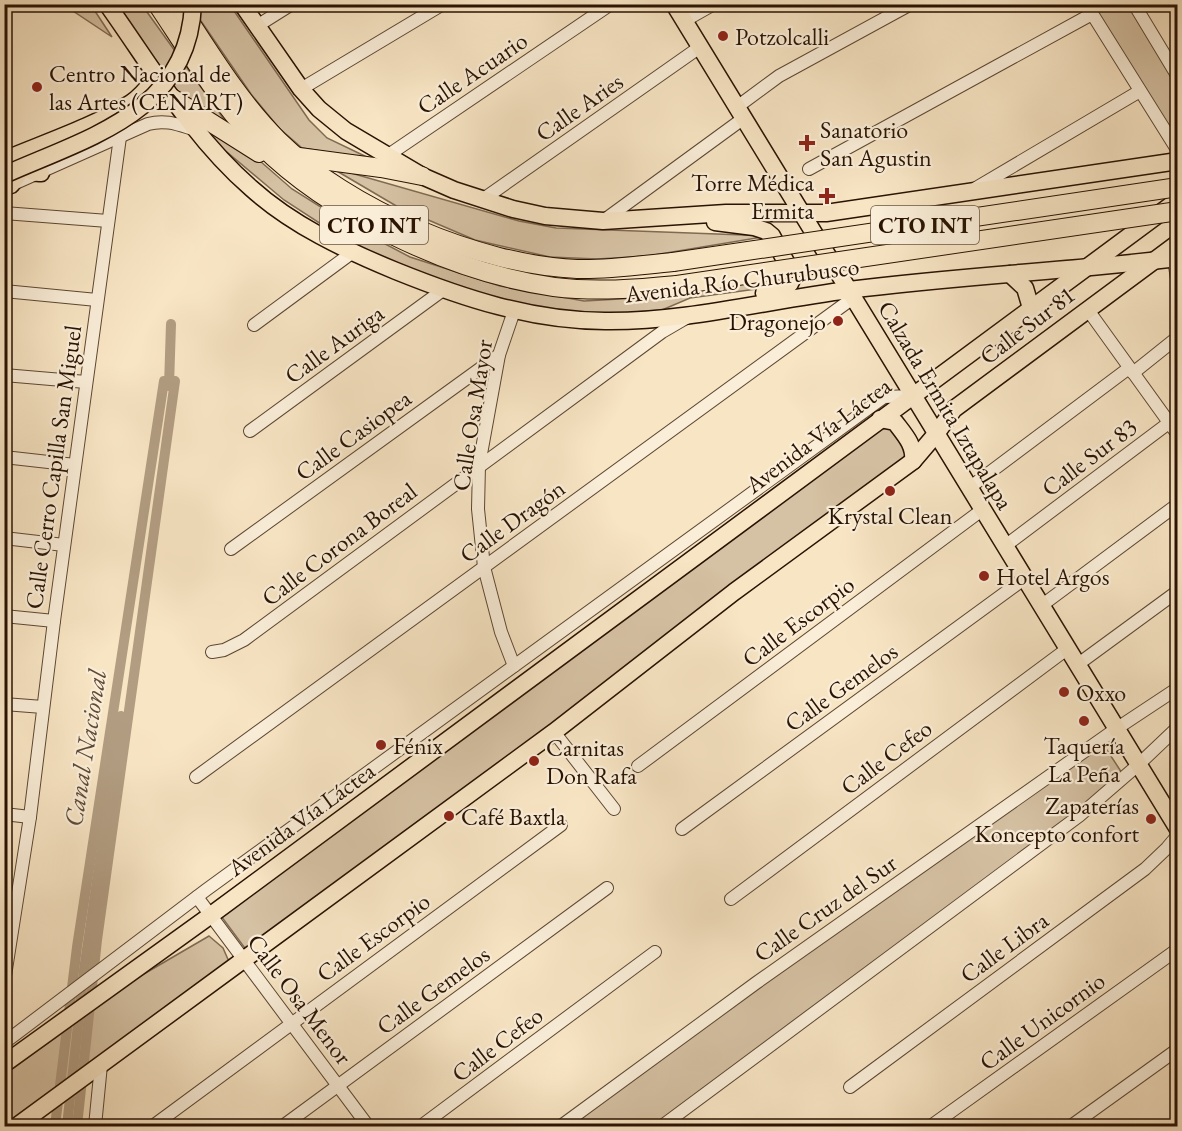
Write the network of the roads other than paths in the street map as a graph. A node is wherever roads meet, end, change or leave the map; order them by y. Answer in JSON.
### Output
{"nodes":[{"id":1,"x":106,"y":4,"type":"edge"},
{"id":2,"x":157,"y":4,"type":"edge"},
{"id":3,"x":178,"y":4,"type":"edge"},
{"id":4,"x":193,"y":4,"type":"edge"},
{"id":5,"x":242,"y":4,"type":"edge"},
{"id":6,"x":292,"y":4,"type":"edge"},
{"id":7,"x":443,"y":4,"type":"edge"},
{"id":8,"x":611,"y":4,"type":"edge"},
{"id":9,"x":674,"y":4,"type":"edge"},
{"id":10,"x":714,"y":4,"type":"edge"},
{"id":11,"x":911,"y":4,"type":"edge"},
{"id":12,"x":1134,"y":4,"type":"edge"},
{"id":13,"x":1089,"y":9,"type":"edge"},
{"id":14,"x":684,"y":21,"type":"junction"},
{"id":15,"x":257,"y":26,"type":"junction"},
{"id":16,"x":700,"y":47,"type":"junction"},
{"id":17,"x":1177,"y":74,"type":"edge"},
{"id":18,"x":157,"y":76,"type":"junction"},
{"id":19,"x":301,"y":89,"type":"junction"},
{"id":20,"x":1140,"y":91,"type":"junction"},
{"id":21,"x":172,"y":98,"type":"junction"},
{"id":22,"x":740,"y":112,"type":"junction"},
{"id":23,"x":196,"y":130,"type":"junction"},
{"id":24,"x":120,"y":137,"type":"junction"},
{"id":25,"x":31,"y":148,"type":"junction"},
{"id":26,"x":1178,"y":151,"type":"edge"},
{"id":27,"x":387,"y":156,"type":"junction"},
{"id":28,"x":1178,"y":161,"type":"edge"},
{"id":29,"x":290,"y":162,"type":"junction"},
{"id":30,"x":810,"y":169,"type":"dead end"},
{"id":31,"x":6,"y":173,"type":"edge"},
{"id":32,"x":41,"y":173,"type":"junction"},
{"id":33,"x":422,"y":176,"type":"junction"},
{"id":34,"x":1178,"y":188,"type":"edge"},
{"id":35,"x":973,"y":190,"type":"junction"},
{"id":36,"x":482,"y":200,"type":"junction"},
{"id":37,"x":1178,"y":200,"type":"edge"},
{"id":38,"x":1178,"y":211,"type":"edge"},
{"id":39,"x":801,"y":212,"type":"junction"},
{"id":40,"x":4,"y":213,"type":"edge"},
{"id":41,"x":679,"y":217,"type":"junction"},
{"id":42,"x":108,"y":221,"type":"junction"},
{"id":43,"x":603,"y":221,"type":"junction"},
{"id":44,"x":353,"y":252,"type":"junction"},
{"id":45,"x":1176,"y":253,"type":"edge"},
{"id":46,"x":1154,"y":260,"type":"junction"},
{"id":47,"x":1088,"y":266,"type":"junction"},
{"id":48,"x":1010,"y":274,"type":"junction"},
{"id":49,"x":1178,"y":286,"type":"edge"},
{"id":50,"x":443,"y":290,"type":"junction"},
{"id":51,"x":4,"y":291,"type":"edge"},
{"id":52,"x":851,"y":294,"type":"junction"},
{"id":53,"x":97,"y":300,"type":"junction"},
{"id":54,"x":1031,"y":308,"type":"junction"},
{"id":55,"x":514,"y":310,"type":"junction"},
{"id":56,"x":1088,"y":310,"type":"junction"},
{"id":57,"x":691,"y":315,"type":"junction"},
{"id":58,"x":669,"y":318,"type":"junction"},
{"id":59,"x":254,"y":325,"type":"dead end"},
{"id":60,"x":1178,"y":337,"type":"edge"},
{"id":61,"x":499,"y":356,"type":"junction"},
{"id":62,"x":1131,"y":370,"type":"junction"},
{"id":63,"x":4,"y":375,"type":"edge"},
{"id":64,"x":86,"y":382,"type":"junction"},
{"id":65,"x":913,"y":396,"type":"junction"},
{"id":66,"x":880,"y":419,"type":"junction"},
{"id":67,"x":1173,"y":420,"type":"edge"},
{"id":68,"x":250,"y":431,"type":"dead end"},
{"id":69,"x":936,"y":434,"type":"junction"},
{"id":70,"x":1178,"y":435,"type":"edge"},
{"id":71,"x":4,"y":457,"type":"edge"},
{"id":72,"x":913,"y":461,"type":"junction"},
{"id":73,"x":75,"y":465,"type":"junction"},
{"id":74,"x":479,"y":465,"type":"junction"},
{"id":75,"x":969,"y":488,"type":"junction"},
{"id":76,"x":1178,"y":504,"type":"edge"},
{"id":77,"x":982,"y":510,"type":"junction"},
{"id":78,"x":4,"y":538,"type":"edge"},
{"id":79,"x":64,"y":545,"type":"junction"},
{"id":80,"x":1005,"y":546,"type":"junction"},
{"id":81,"x":231,"y":549,"type":"dead end"},
{"id":82,"x":484,"y":567,"type":"junction"},
{"id":83,"x":1024,"y":579,"type":"junction"},
{"id":84,"x":1178,"y":591,"type":"edge"},
{"id":85,"x":1041,"y":606,"type":"junction"},
{"id":86,"x":4,"y":616,"type":"edge"},
{"id":87,"x":54,"y":621,"type":"junction"},
{"id":88,"x":1067,"y":649,"type":"junction"},
{"id":89,"x":212,"y":651,"type":"dead end"},
{"id":90,"x":1077,"y":664,"type":"junction"},
{"id":91,"x":514,"y":666,"type":"junction"},
{"id":92,"x":1178,"y":688,"type":"edge"},
{"id":93,"x":4,"y":704,"type":"edge"},
{"id":94,"x":43,"y":707,"type":"junction"},
{"id":95,"x":1178,"y":727,"type":"edge"},
{"id":96,"x":1116,"y":729,"type":"junction"},
{"id":97,"x":554,"y":732,"type":"junction"},
{"id":98,"x":1138,"y":765,"type":"junction"},
{"id":99,"x":638,"y":766,"type":"dead end"},
{"id":100,"x":196,"y":777,"type":"dead end"},
{"id":101,"x":614,"y":809,"type":"dead end"},
{"id":102,"x":4,"y":814,"type":"edge"},
{"id":103,"x":30,"y":817,"type":"junction"},
{"id":104,"x":561,"y":825,"type":"dead end"},
{"id":105,"x":682,"y":829,"type":"dead end"},
{"id":106,"x":1178,"y":830,"type":"edge"},
{"id":107,"x":1178,"y":835,"type":"edge"},
{"id":108,"x":607,"y":888,"type":"dead end"},
{"id":109,"x":198,"y":897,"type":"junction"},
{"id":110,"x":731,"y":899,"type":"dead end"},
{"id":111,"x":10,"y":912,"type":"edge"},
{"id":112,"x":211,"y":915,"type":"junction"},
{"id":113,"x":1178,"y":949,"type":"edge"},
{"id":114,"x":655,"y":952,"type":"dead end"},
{"id":115,"x":245,"y":960,"type":"junction"},
{"id":116,"x":4,"y":982,"type":"edge"},
{"id":117,"x":292,"y":1023,"type":"junction"},
{"id":118,"x":4,"y":1043,"type":"edge"},
{"id":119,"x":1178,"y":1049,"type":"edge"},
{"id":120,"x":4,"y":1064,"type":"edge"},
{"id":121,"x":97,"y":1068,"type":"junction"},
{"id":122,"x":338,"y":1086,"type":"junction"},
{"id":123,"x":850,"y":1087,"type":"dead end"},
{"id":124,"x":24,"y":1124,"type":"edge"},
{"id":125,"x":94,"y":1126,"type":"edge"},
{"id":126,"x":153,"y":1126,"type":"edge"},
{"id":127,"x":283,"y":1126,"type":"edge"},
{"id":128,"x":368,"y":1126,"type":"edge"},
{"id":129,"x":421,"y":1126,"type":"edge"},
{"id":130,"x":561,"y":1126,"type":"edge"},
{"id":131,"x":662,"y":1126,"type":"edge"},
{"id":132,"x":931,"y":1126,"type":"edge"},
{"id":133,"x":1071,"y":1126,"type":"edge"}],
"edges":[{"from":1,"to":18,"type":"main road","name":"Avenida Río Churubusco","number":"CTO INT"},
{"from":2,"to":29,"type":"highway","number":"CTO INT"},
{"from":3,"to":29,"type":"highway","number":"CTO INT"},
{"from":4,"to":31,"type":"main road","bridge":true},
{"from":5,"to":15,"type":"main road","number":"CTO INT"},
{"from":6,"to":15,"type":"street"},
{"from":7,"to":19,"type":"street"},
{"from":8,"to":27,"type":"street","name":"Calle Acuario"},
{"from":9,"to":14,"type":"main road","name":"Calzada Ermita Iztapalapa"},
{"from":10,"to":14,"type":"street"},
{"from":11,"to":22,"type":"street"},
{"from":12,"to":17,"type":"street"},
{"from":13,"to":20,"type":"street"},
{"from":13,"to":30,"type":"street"},
{"from":14,"to":16,"type":"main road","name":"Calzada Ermita Iztapalapa"},
{"from":15,"to":19,"type":"main road","number":"CTO INT"},
{"from":16,"to":22,"type":"main road","name":"Calzada Ermita Iztapalapa"},
{"from":16,"to":36,"type":"street","name":"Calle Aries"},
{"from":18,"to":21,"type":"main road","name":"Avenida Río Churubusco","number":"CTO INT"},
{"from":18,"to":25,"type":"main road"},
{"from":19,"to":27,"type":"main road","number":"CTO INT"},
{"from":20,"to":26,"type":"street"},
{"from":20,"to":35,"type":"street"},
{"from":21,"to":23,"type":"main road","name":"Avenida Río Churubusco","number":"CTO INT"},
{"from":21,"to":29,"type":"highway"},
{"from":22,"to":39,"type":"main road","name":"Calzada Ermita Iztapalapa"},
{"from":22,"to":43,"type":"street"},
{"from":23,"to":24,"type":"street"},
{"from":23,"to":44,"type":"main road","name":"Avenida Río Churubusco","number":"CTO INT"},
{"from":24,"to":32,"type":"street"},
{"from":24,"to":42,"type":"street","name":"Calle Cerro Capilla San Miguel"},
{"from":25,"to":31,"type":"main road"},
{"from":25,"to":32,"type":"main road"},
{"from":27,"to":33,"type":"main road","number":"CTO INT"},
{"from":28,"to":35,"type":"main road","number":"CTO INT"},
{"from":29,"to":33,"type":"highway"},
{"from":29,"to":34,"type":"highway","number":"CTO INT","bridge":true},
{"from":29,"to":38,"type":"highway","number":"CTO INT","bridge":true},
{"from":31,"to":32,"type":"street"},
{"from":33,"to":36,"type":"main road","number":"CTO INT"},
{"from":35,"to":39,"type":"main road","number":"CTO INT"},
{"from":36,"to":43,"type":"main road","number":"CTO INT"},
{"from":37,"to":47,"type":"main road","name":"Calle Sur 81"},
{"from":39,"to":41,"type":"main road","number":"CTO INT"},
{"from":39,"to":52,"type":"main road","name":"Calzada Ermita Iztapalapa"},
{"from":40,"to":42,"type":"street"},
{"from":41,"to":43,"type":"main road","number":"CTO INT"},
{"from":41,"to":58,"type":"main road"},
{"from":42,"to":53,"type":"street","name":"Calle Cerro Capilla San Miguel"},
{"from":44,"to":50,"type":"main road","name":"Avenida Río Churubusco","number":"CTO INT"},
{"from":44,"to":59,"type":"street"},
{"from":45,"to":46,"type":"main road","name":"Calle Sur 81"},
{"from":45,"to":49,"type":"street"},
{"from":46,"to":47,"type":"main road","name":"Avenida Río Churubusco","number":"CTO INT"},
{"from":46,"to":56,"type":"main road","name":"Calle Sur 81"},
{"from":47,"to":48,"type":"main road","name":"Avenida Río Churubusco","number":"CTO INT"},
{"from":47,"to":54,"type":"main road","name":"Calle Sur 81"},
{"from":48,"to":52,"type":"main road","name":"Avenida Río Churubusco","number":"CTO INT"},
{"from":48,"to":54,"type":"main road"},
{"from":50,"to":55,"type":"main road","name":"Avenida Río Churubusco","number":"CTO INT"},
{"from":50,"to":68,"type":"street","name":"Calle Auriga"},
{"from":51,"to":53,"type":"street"},
{"from":52,"to":57,"type":"main road","name":"Avenida Río Churubusco","number":"CTO INT"},
{"from":52,"to":65,"type":"main road","name":"Calzada Ermita Iztapalapa"},
{"from":52,"to":82,"type":"street","name":"Calle Dragón"},
{"from":53,"to":64,"type":"street","name":"Calle Cerro Capilla San Miguel"},
{"from":54,"to":65,"type":"main road","name":"Calle Sur 81"},
{"from":55,"to":58,"type":"main road","name":"Avenida Río Churubusco","number":"CTO INT"},
{"from":55,"to":61,"type":"street","name":"Calle Osa Mayor"},
{"from":56,"to":62,"type":"street"},
{"from":56,"to":69,"type":"main road","name":"Calle Sur 81"},
{"from":57,"to":58,"type":"main road","name":"Avenida Río Churubusco","number":"CTO INT"},
{"from":57,"to":74,"type":"street","name":"Calle Corona Boreal"},
{"from":60,"to":62,"type":"street"},
{"from":61,"to":74,"type":"street","name":"Calle Osa Mayor"},
{"from":61,"to":81,"type":"street","name":"Calle Casiopea"},
{"from":62,"to":67,"type":"street"},
{"from":62,"to":75,"type":"street"},
{"from":63,"to":64,"type":"street"},
{"from":64,"to":73,"type":"street","name":"Calle Cerro Capilla San Miguel"},
{"from":65,"to":66,"type":"main road","name":"Avenida Vía Láctea"},
{"from":65,"to":69,"type":"main road","name":"Calzada Ermita Iztapalapa"},
{"from":65,"to":91,"type":"street","name":"Avenida Vía Láctea"},
{"from":66,"to":72,"type":"main road"},
{"from":66,"to":112,"type":"main road","name":"Avenida Vía Láctea"},
{"from":67,"to":70,"type":"street"},
{"from":67,"to":80,"type":"street","name":"Calle Sur 83"},
{"from":69,"to":72,"type":"main road"},
{"from":69,"to":75,"type":"main road","name":"Calzada Ermita Iztapalapa"},
{"from":71,"to":73,"type":"street"},
{"from":72,"to":97,"type":"main road"},
{"from":73,"to":79,"type":"street","name":"Calle Cerro Capilla San Miguel"},
{"from":74,"to":82,"type":"street","name":"Calle Osa Mayor"},
{"from":74,"to":89,"type":"street","name":"Calle Corona Boreal"},
{"from":75,"to":77,"type":"main road","name":"Calzada Ermita Iztapalapa"},
{"from":76,"to":85,"type":"street"},
{"from":77,"to":80,"type":"main road","name":"Calzada Ermita Iztapalapa"},
{"from":77,"to":99,"type":"street","name":"Calle Escorpio"},
{"from":78,"to":79,"type":"street"},
{"from":79,"to":87,"type":"street","name":"Calle Cerro Capilla San Miguel"},
{"from":80,"to":83,"type":"main road","name":"Calzada Ermita Iztapalapa"},
{"from":82,"to":91,"type":"street","name":"Calle Osa Mayor"},
{"from":82,"to":100,"type":"street","name":"Calle Dragón"},
{"from":83,"to":85,"type":"main road","name":"Calzada Ermita Iztapalapa"},
{"from":83,"to":105,"type":"street","name":"Calle Gemelos"},
{"from":84,"to":90,"type":"street"},
{"from":85,"to":88,"type":"main road","name":"Calzada Ermita Iztapalapa"},
{"from":86,"to":87,"type":"street"},
{"from":87,"to":94,"type":"street","name":"Calle Cerro Capilla San Miguel"},
{"from":88,"to":90,"type":"main road","name":"Calzada Ermita Iztapalapa"},
{"from":88,"to":110,"type":"street","name":"Calle Cefeo"},
{"from":90,"to":96,"type":"main road","name":"Calzada Ermita Iztapalapa"},
{"from":91,"to":109,"type":"street","name":"Avenida Vía Láctea"},
{"from":92,"to":96,"type":"street","name":"Calle Cruz del Sur"},
{"from":93,"to":94,"type":"street"},
{"from":94,"to":103,"type":"street","name":"Calle Cerro Capilla San Miguel"},
{"from":95,"to":98,"type":"street"},
{"from":96,"to":98,"type":"main road","name":"Calzada Ermita Iztapalapa"},
{"from":96,"to":130,"type":"street","name":"Calle Cruz del Sur"},
{"from":97,"to":101,"type":"street"},
{"from":97,"to":115,"type":"main road"},
{"from":98,"to":106,"type":"main road","name":"Calzada Ermita Iztapalapa"},
{"from":98,"to":131,"type":"street"},
{"from":102,"to":103,"type":"street"},
{"from":103,"to":111,"type":"street","name":"Calle Cerro Capilla San Miguel"},
{"from":104,"to":117,"type":"street","name":"Calle Escorpio"},
{"from":107,"to":123,"type":"street","name":"Calle Libra"},
{"from":108,"to":122,"type":"street","name":"Calle Gemelos"},
{"from":109,"to":112,"type":"street","name":"Calle Osa Menor"},
{"from":109,"to":118,"type":"street","name":"Avenida Vía Láctea"},
{"from":111,"to":116,"type":"street","name":"Calle Cerro Capilla San Miguel"},
{"from":112,"to":115,"type":"street","name":"Calle Osa Menor"},
{"from":112,"to":120,"type":"main road","name":"Avenida Vía Láctea"},
{"from":113,"to":132,"type":"street","name":"Calle Unicornio"},
{"from":114,"to":129,"type":"street","name":"Calle Cefeo"},
{"from":115,"to":117,"type":"street","name":"Calle Osa Menor"},
{"from":115,"to":121,"type":"main road"},
{"from":117,"to":122,"type":"street","name":"Calle Osa Menor"},
{"from":117,"to":126,"type":"street","name":"Calle Escorpio"},
{"from":119,"to":133,"type":"street"},
{"from":121,"to":124,"type":"main road"},
{"from":121,"to":125,"type":"street"},
{"from":122,"to":127,"type":"street","name":"Calle Gemelos"},
{"from":122,"to":128,"type":"street","name":"Calle Osa Menor"}]}
